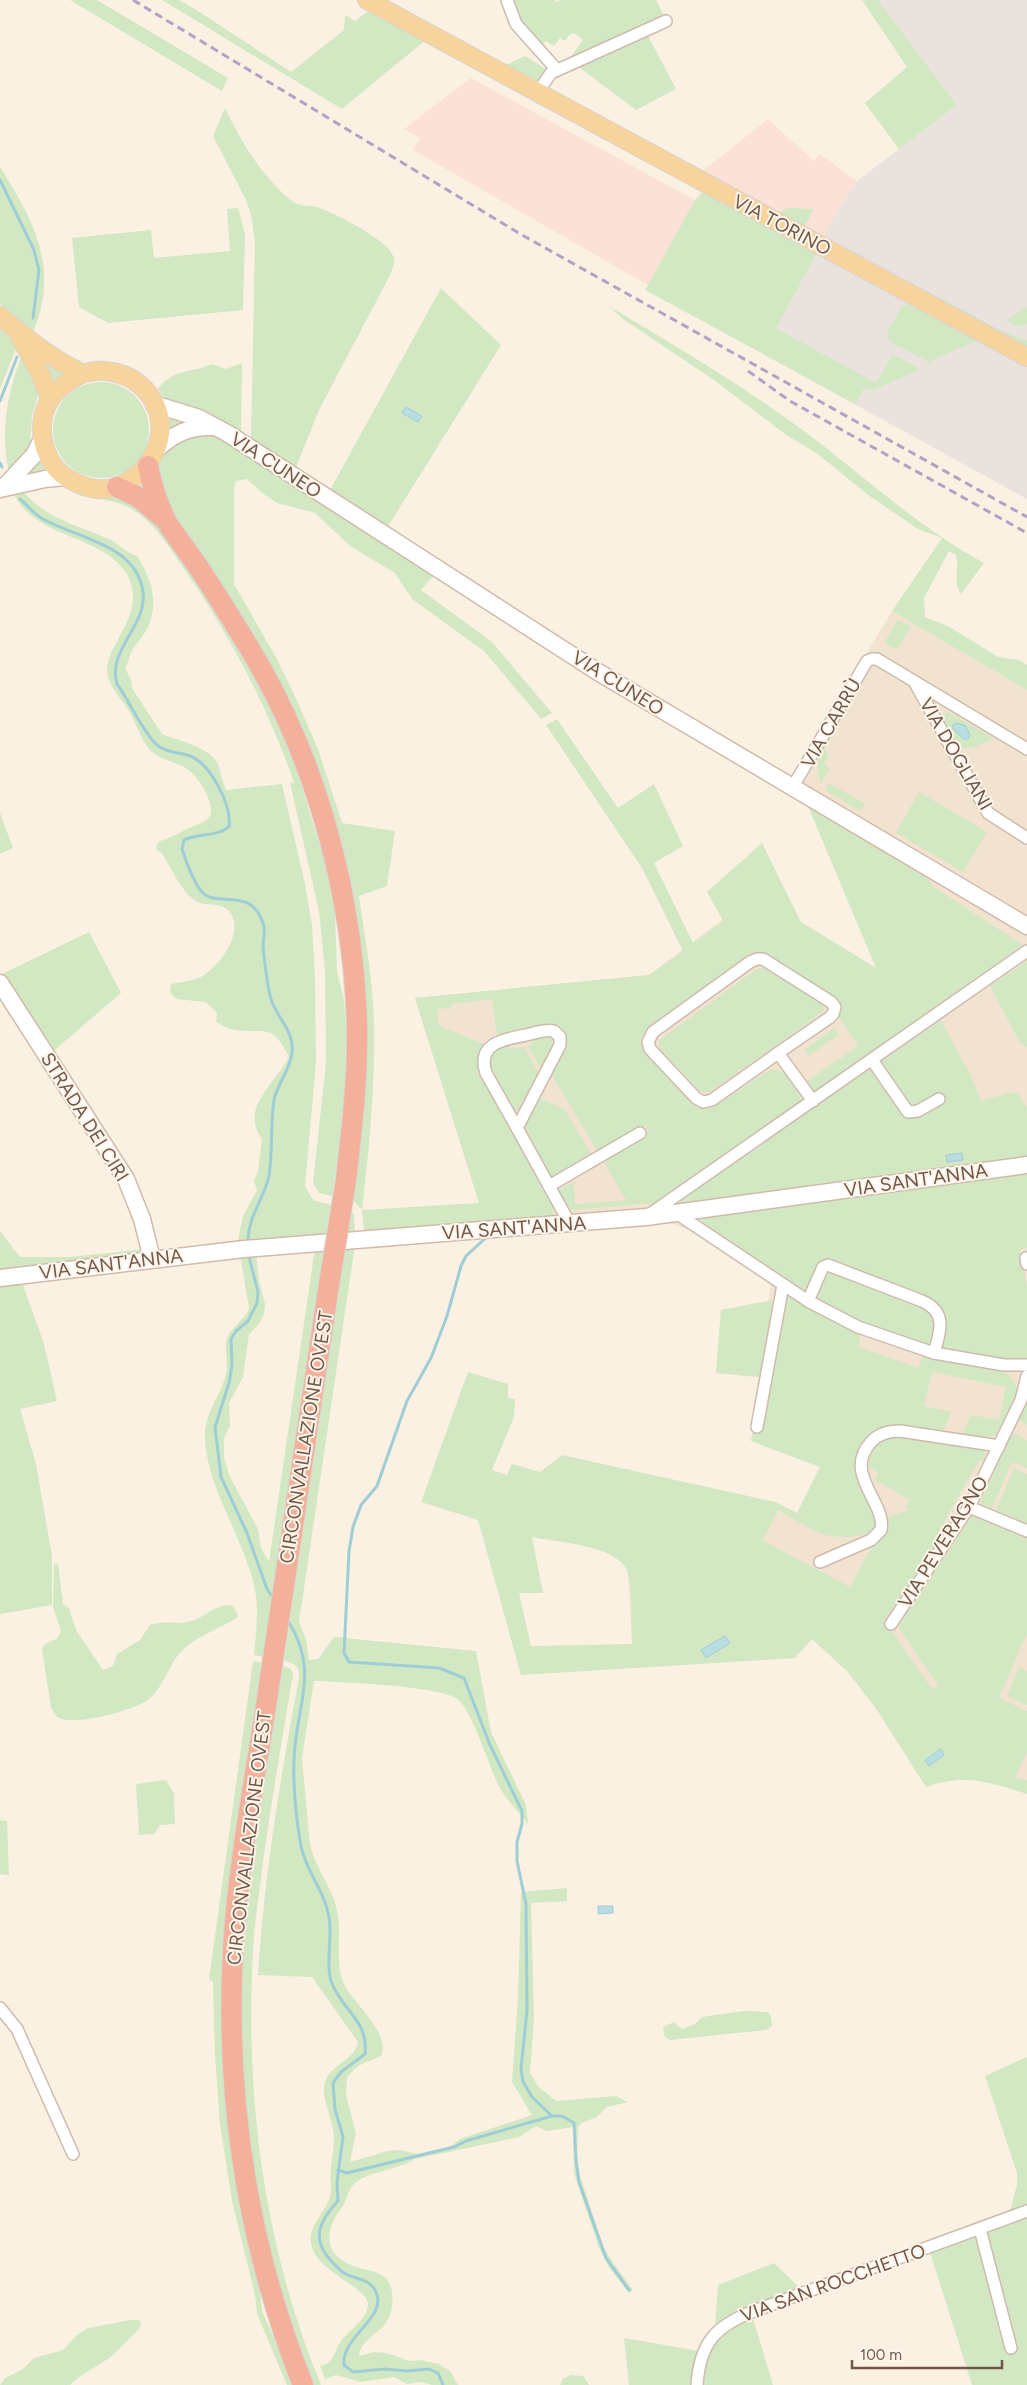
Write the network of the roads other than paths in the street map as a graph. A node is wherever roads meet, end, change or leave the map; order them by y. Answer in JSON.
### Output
{"nodes":[{"id":1,"x":367,"y":0,"type":"edge"},
{"id":2,"x":506,"y":0,"type":"edge"},
{"id":3,"x":666,"y":21,"type":"dead end"},
{"id":4,"x":557,"y":70,"type":"junction"},
{"id":5,"x":537,"y":93,"type":"junction"},
{"id":6,"x":0,"y":316,"type":"edge"},
{"id":7,"x":14,"y":328,"type":"junction"},
{"id":8,"x":1025,"y":355,"type":"edge"},
{"id":9,"x":83,"y":373,"type":"junction"},
{"id":10,"x":50,"y":399,"type":"junction"},
{"id":11,"x":154,"y":404,"type":"junction"},
{"id":12,"x":216,"y":427,"type":"junction"},
{"id":13,"x":42,"y":438,"type":"junction"},
{"id":14,"x":153,"y":457,"type":"junction"},
{"id":15,"x":65,"y":477,"type":"junction"},
{"id":16,"x":117,"y":487,"type":"junction"},
{"id":17,"x":1,"y":489,"type":"edge"},
{"id":18,"x":167,"y":522,"type":"junction"},
{"id":19,"x":914,"y":682,"type":"junction"},
{"id":20,"x":1027,"y":749,"type":"edge"},
{"id":21,"x":792,"y":788,"type":"junction"},
{"id":22,"x":1027,"y":838,"type":"edge"},
{"id":23,"x":1027,"y":926,"type":"edge"},
{"id":24,"x":1027,"y":951,"type":"edge"},
{"id":25,"x":0,"y":983,"type":"edge"},
{"id":26,"x":778,"y":1053,"type":"junction"},
{"id":27,"x":872,"y":1060,"type":"junction"},
{"id":28,"x":939,"y":1100,"type":"dead end"},
{"id":29,"x":813,"y":1101,"type":"junction"},
{"id":30,"x":517,"y":1128,"type":"junction"},
{"id":31,"x":640,"y":1133,"type":"dead end"},
{"id":32,"x":1027,"y":1165,"type":"edge"},
{"id":33,"x":550,"y":1186,"type":"junction"},
{"id":34,"x":676,"y":1213,"type":"junction"},
{"id":35,"x":646,"y":1217,"type":"junction"},
{"id":36,"x":570,"y":1224,"type":"junction"},
{"id":37,"x":152,"y":1258,"type":"junction"},
{"id":38,"x":0,"y":1278,"type":"edge"},
{"id":39,"x":783,"y":1285,"type":"junction"},
{"id":40,"x":808,"y":1301,"type":"junction"},
{"id":41,"x":934,"y":1353,"type":"junction"},
{"id":42,"x":1027,"y":1365,"type":"edge"},
{"id":43,"x":1027,"y":1376,"type":"edge"},
{"id":44,"x":757,"y":1427,"type":"dead end"},
{"id":45,"x":999,"y":1446,"type":"junction"},
{"id":46,"x":969,"y":1507,"type":"junction"},
{"id":47,"x":1027,"y":1531,"type":"edge"},
{"id":48,"x":820,"y":1562,"type":"dead end"},
{"id":49,"x":891,"y":1624,"type":"dead end"},
{"id":50,"x":0,"y":2008,"type":"edge"},
{"id":51,"x":73,"y":2154,"type":"dead end"},
{"id":52,"x":1027,"y":2211,"type":"edge"},
{"id":53,"x":980,"y":2229,"type":"junction"},
{"id":54,"x":1011,"y":2348,"type":"dead end"},
{"id":55,"x":303,"y":2385,"type":"edge"},
{"id":56,"x":698,"y":2385,"type":"edge"}],
"edges":[{"from":1,"to":5,"type":"main road","name":"VIA TORINO"},
{"from":2,"to":4,"type":"street"},
{"from":3,"to":4,"type":"street"},
{"from":4,"to":5,"type":"street"},
{"from":5,"to":8,"type":"main road","name":"VIA TORINO"},
{"from":6,"to":7,"type":"main road"},
{"from":7,"to":9,"type":"main road"},
{"from":7,"to":10,"type":"main road"},
{"from":9,"to":10,"type":"main road","name":"VIA CUNEO"},
{"from":9,"to":11,"type":"main road","name":"VIA CUNEO"},
{"from":10,"to":13,"type":"main road","name":"VIA CUNEO"},
{"from":11,"to":12,"type":"street","name":"VIA CUNEO"},
{"from":11,"to":14,"type":"main road","name":"VIA CUNEO"},
{"from":12,"to":14,"type":"street","name":"VIA CUNEO"},
{"from":12,"to":21,"type":"street","name":"VIA CUNEO"},
{"from":13,"to":15,"type":"main road","name":"VIA CUNEO"},
{"from":13,"to":17,"type":"street"},
{"from":14,"to":16,"type":"main road","name":"VIA CUNEO"},
{"from":14,"to":18,"type":"highway"},
{"from":15,"to":16,"type":"main road","name":"VIA CUNEO"},
{"from":15,"to":17,"type":"street"},
{"from":16,"to":18,"type":"highway"},
{"from":18,"to":55,"type":"highway","name":"CIRCONVALLAZIONE OVEST","bridge":true},
{"from":19,"to":20,"type":"street"},
{"from":19,"to":21,"type":"street","name":"VIA CARRÙ"},
{"from":19,"to":22,"type":"street","name":"VIA DOGLIANI"},
{"from":21,"to":23,"type":"street","name":"VIA CUNEO"},
{"from":24,"to":27,"type":"street"},
{"from":25,"to":37,"type":"street","name":"STRADA DEI CIRI"},
{"from":26,"to":26,"type":"street"},
{"from":26,"to":29,"type":"street"},
{"from":27,"to":28,"type":"street"},
{"from":27,"to":29,"type":"street"},
{"from":29,"to":35,"type":"street"},
{"from":30,"to":30,"type":"street"},
{"from":30,"to":33,"type":"street"},
{"from":31,"to":33,"type":"street"},
{"from":32,"to":34,"type":"street","name":"VIA SANT'ANNA"},
{"from":33,"to":36,"type":"street"},
{"from":34,"to":35,"type":"street","name":"VIA SANT'ANNA"},
{"from":34,"to":39,"type":"street"},
{"from":35,"to":36,"type":"street","name":"VIA SANT'ANNA"},
{"from":36,"to":37,"type":"street","name":"VIA SANT'ANNA"},
{"from":37,"to":38,"type":"street","name":"VIA SANT'ANNA"},
{"from":39,"to":40,"type":"street"},
{"from":39,"to":44,"type":"street"},
{"from":40,"to":41,"type":"street"},
{"from":40,"to":41,"type":"street"},
{"from":41,"to":42,"type":"street"},
{"from":43,"to":45,"type":"street","name":"VIA PEVERAGNO"},
{"from":45,"to":46,"type":"street","name":"VIA PEVERAGNO"},
{"from":45,"to":48,"type":"street"},
{"from":46,"to":47,"type":"street"},
{"from":46,"to":49,"type":"street","name":"VIA PEVERAGNO"},
{"from":50,"to":51,"type":"street"},
{"from":52,"to":53,"type":"street","name":"VIA SAN ROCCHETTO"},
{"from":53,"to":54,"type":"street"},
{"from":53,"to":56,"type":"street","name":"VIA SAN ROCCHETTO"}]}
